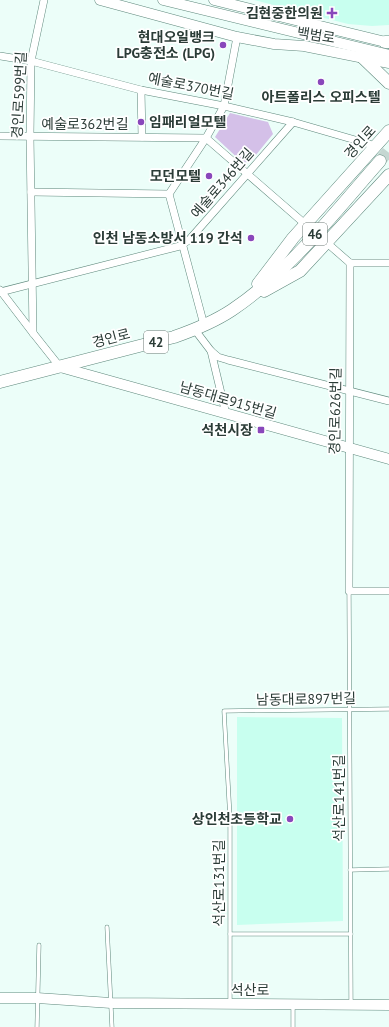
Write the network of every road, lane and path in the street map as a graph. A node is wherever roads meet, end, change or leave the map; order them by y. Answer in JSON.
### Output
{"nodes":[{"id":1,"x":44,"y":0,"type":"edge"},
{"id":2,"x":100,"y":0,"type":"edge"},
{"id":3,"x":163,"y":0,"type":"edge"},
{"id":4,"x":214,"y":0,"type":"edge"},
{"id":5,"x":237,"y":37,"type":"junction"},
{"id":6,"x":388,"y":42,"type":"edge"},
{"id":7,"x":389,"y":54,"type":"edge"},
{"id":8,"x":0,"y":56,"type":"edge"},
{"id":9,"x":362,"y":57,"type":"junction"},
{"id":10,"x":31,"y":62,"type":"junction"},
{"id":11,"x":389,"y":63,"type":"edge"},
{"id":12,"x":389,"y":83,"type":"edge"},
{"id":13,"x":141,"y":90,"type":"junction"},
{"id":14,"x":224,"y":106,"type":"junction"},
{"id":15,"x":293,"y":122,"type":"junction"},
{"id":16,"x":389,"y":131,"type":"edge"},
{"id":17,"x":0,"y":136,"type":"edge"},
{"id":18,"x":30,"y":136,"type":"junction"},
{"id":19,"x":142,"y":137,"type":"junction"},
{"id":20,"x":206,"y":138,"type":"junction"},
{"id":21,"x":373,"y":151,"type":"junction"},
{"id":22,"x":384,"y":161,"type":"edge"},
{"id":23,"x":247,"y":174,"type":"junction"},
{"id":24,"x":389,"y":175,"type":"edge"},
{"id":25,"x":32,"y":192,"type":"junction"},
{"id":26,"x":169,"y":194,"type":"junction"},
{"id":27,"x":305,"y":224,"type":"junction"},
{"id":28,"x":327,"y":243,"type":"junction"},
{"id":29,"x":183,"y":244,"type":"junction"},
{"id":30,"x":350,"y":263,"type":"junction"},
{"id":31,"x":389,"y":263,"type":"edge"},
{"id":32,"x":32,"y":283,"type":"junction"},
{"id":33,"x":0,"y":291,"type":"edge"},
{"id":34,"x":245,"y":301,"type":"junction"},
{"id":35,"x":200,"y":327,"type":"junction"},
{"id":36,"x":33,"y":333,"type":"junction"},
{"id":37,"x":211,"y":351,"type":"junction"},
{"id":38,"x":60,"y":367,"type":"junction"},
{"id":39,"x":0,"y":382,"type":"edge"},
{"id":40,"x":348,"y":390,"type":"junction"},
{"id":41,"x":389,"y":401,"type":"edge"},
{"id":42,"x":226,"y":414,"type":"junction"},
{"id":43,"x":348,"y":447,"type":"junction"},
{"id":44,"x":389,"y":459,"type":"edge"},
{"id":45,"x":349,"y":591,"type":"junction"},
{"id":46,"x":389,"y":591,"type":"edge"},
{"id":47,"x":350,"y":709,"type":"junction"},
{"id":48,"x":389,"y":709,"type":"edge"},
{"id":49,"x":224,"y":711,"type":"joint"},
{"id":50,"x":350,"y":870,"type":"junction"},
{"id":51,"x":389,"y":870,"type":"edge"},
{"id":52,"x":107,"y":927,"type":"dead end"},
{"id":53,"x":230,"y":934,"type":"junction"},
{"id":54,"x":351,"y":934,"type":"junction"},
{"id":55,"x":39,"y":945,"type":"dead end"},
{"id":56,"x":0,"y":998,"type":"edge"},
{"id":57,"x":37,"y":998,"type":"junction"},
{"id":58,"x":111,"y":1004,"type":"junction"},
{"id":59,"x":230,"y":1004,"type":"junction"},
{"id":60,"x":294,"y":1004,"type":"junction"},
{"id":61,"x":351,"y":1004,"type":"junction"},
{"id":62,"x":389,"y":1005,"type":"edge"},
{"id":63,"x":37,"y":1027,"type":"edge"},
{"id":64,"x":112,"y":1027,"type":"edge"},
{"id":65,"x":293,"y":1027,"type":"edge"}],
"edges":[{"from":1,"to":10,"type":"street","name":"경인로599번길"},
{"from":2,"to":5,"type":"street","name":"백범로"},
{"from":3,"to":7,"type":"street","name":"백범로"},
{"from":4,"to":6,"type":"street","name":"백범로"},
{"from":5,"to":9,"type":"street","name":"백범로"},
{"from":5,"to":14,"type":"street"},
{"from":8,"to":10,"type":"street","name":"예술로370번길"},
{"from":9,"to":11,"type":"street","name":"백범로"},
{"from":9,"to":12,"type":"main road"},
{"from":10,"to":13,"type":"street","name":"예술로370번길"},
{"from":10,"to":18,"type":"street","name":"경인로599번길"},
{"from":13,"to":14,"type":"street","name":"예술로370번길"},
{"from":13,"to":19,"type":"street"},
{"from":14,"to":15,"type":"street","name":"예술로370번길"},
{"from":14,"to":20,"type":"street"},
{"from":15,"to":21,"type":"street","name":"예술로370번길"},
{"from":15,"to":23,"type":"street","name":"예술로346번길"},
{"from":16,"to":21,"type":"main road","name":"경인로","number":"42"},
{"from":17,"to":18,"type":"street","name":"예술로362번길"},
{"from":18,"to":19,"type":"street","name":"예술로362번길"},
{"from":18,"to":25,"type":"street","name":"경인로599번길"},
{"from":19,"to":20,"type":"street","name":"예술로362번길"},
{"from":20,"to":23,"type":"street"},
{"from":20,"to":26,"type":"street"},
{"from":21,"to":22,"type":"main road"},
{"from":21,"to":27,"type":"main road","name":"경인로","number":"42"},
{"from":22,"to":34,"type":"main road","name":"경인로","number":"46"},
{"from":23,"to":27,"type":"street"},
{"from":23,"to":29,"type":"street","name":"예술로346번길"},
{"from":24,"to":28,"type":"main road","name":"경인로","number":"42"},
{"from":25,"to":26,"type":"street"},
{"from":25,"to":32,"type":"street","name":"경인로599번길"},
{"from":26,"to":29,"type":"street"},
{"from":27,"to":34,"type":"main road","name":"경인로","number":"42"},
{"from":28,"to":30,"type":"street"},
{"from":28,"to":34,"type":"main road","name":"경인로","number":"42"},
{"from":29,"to":32,"type":"street","name":"예술로346번길"},
{"from":29,"to":35,"type":"street"},
{"from":30,"to":31,"type":"street"},
{"from":30,"to":40,"type":"street","name":"경인로626번길"},
{"from":32,"to":33,"type":"street","name":"예술로346번길"},
{"from":32,"to":36,"type":"street","name":"경인로599번길"},
{"from":33,"to":36,"type":"street"},
{"from":34,"to":35,"type":"main road","name":"경인로","number":"42"},
{"from":35,"to":37,"type":"street"},
{"from":35,"to":38,"type":"main road","name":"경인로","number":"42"},
{"from":36,"to":38,"type":"street"},
{"from":37,"to":40,"type":"street"},
{"from":37,"to":42,"type":"street"},
{"from":38,"to":39,"type":"main road","name":"경인로","number":"42"},
{"from":38,"to":42,"type":"street","name":"남동대로915번길"},
{"from":40,"to":41,"type":"street"},
{"from":40,"to":43,"type":"street","name":"경인로626번길"},
{"from":42,"to":43,"type":"street","name":"남동대로915번길"},
{"from":43,"to":44,"type":"street","name":"남동대로915번길"},
{"from":43,"to":45,"type":"street","name":"경인로626번길"},
{"from":45,"to":46,"type":"street"},
{"from":45,"to":47,"type":"lane","name":"석산로141번길"},
{"from":47,"to":48,"type":"lane","name":"남동대로897번길"},
{"from":47,"to":49,"type":"lane","name":"남동대로897번길"},
{"from":47,"to":50,"type":"lane","name":"석산로141번길"},
{"from":49,"to":53,"type":"lane","name":"석산로131번길"},
{"from":50,"to":51,"type":"lane"},
{"from":50,"to":54,"type":"lane","name":"석산로141번길"},
{"from":52,"to":58,"type":"lane"},
{"from":53,"to":54,"type":"lane","name":"석산로131번길"},
{"from":53,"to":59,"type":"lane","name":"석산로131번길"},
{"from":54,"to":61,"type":"lane","name":"석산로141번길"},
{"from":55,"to":57,"type":"lane"},
{"from":56,"to":57,"type":"street","name":"석산로"},
{"from":57,"to":58,"type":"street","name":"석산로"},
{"from":57,"to":63,"type":"lane"},
{"from":58,"to":59,"type":"street","name":"석산로"},
{"from":58,"to":64,"type":"lane"},
{"from":59,"to":60,"type":"street","name":"석산로"},
{"from":60,"to":61,"type":"street","name":"석산로"},
{"from":60,"to":65,"type":"lane"},
{"from":61,"to":62,"type":"street","name":"석산로"}]}
